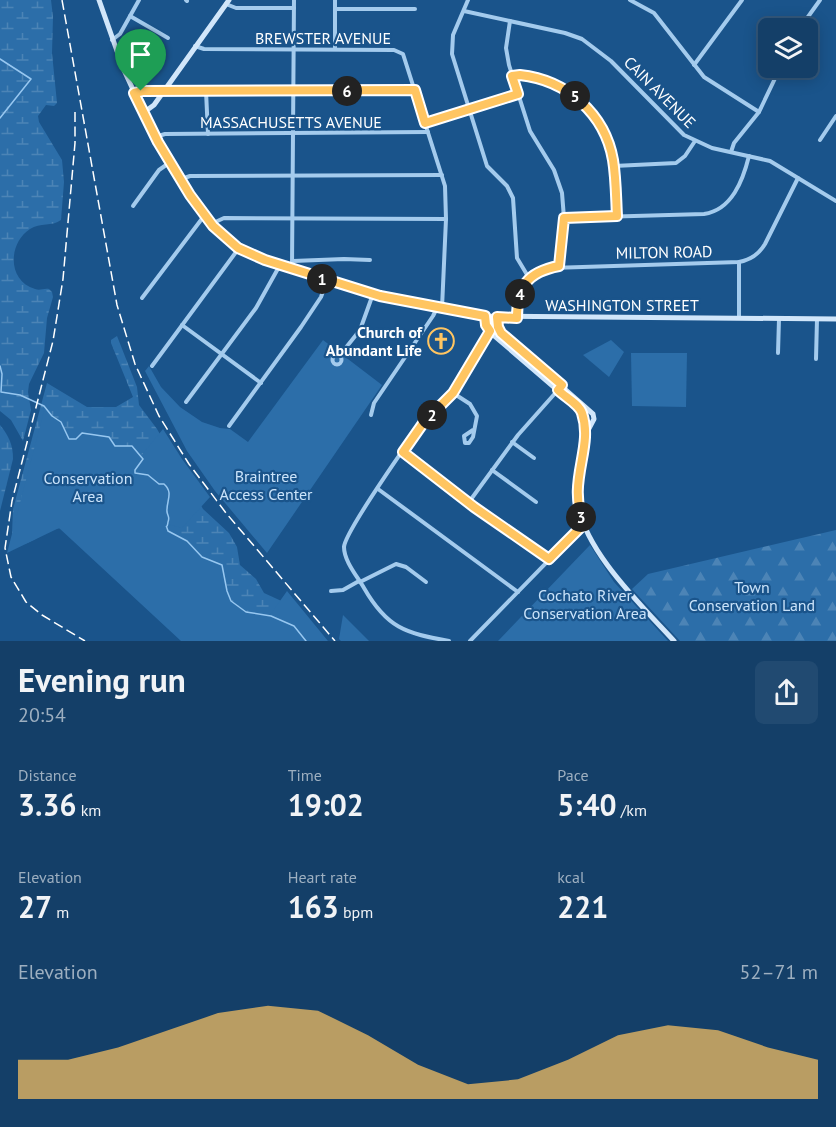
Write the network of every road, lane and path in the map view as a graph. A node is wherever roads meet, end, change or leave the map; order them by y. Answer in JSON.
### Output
{"nodes":[{"id":1,"x":99,"y":0,"type":"edge"},
{"id":2,"x":139,"y":0,"type":"edge"},
{"id":3,"x":294,"y":0,"type":"edge"},
{"id":4,"x":335,"y":0,"type":"edge"},
{"id":5,"x":468,"y":0,"type":"edge"},
{"id":6,"x":630,"y":0,"type":"edge"},
{"id":7,"x":742,"y":0,"type":"edge"},
{"id":8,"x":820,"y":0,"type":"edge"},
{"id":9,"x":227,"y":2,"type":"edge"},
{"id":10,"x":294,"y":8,"type":"junction"},
{"id":11,"x":335,"y":9,"type":"junction"},
{"id":12,"x":415,"y":9,"type":"dead end"},
{"id":13,"x":464,"y":11,"type":"junction"},
{"id":14,"x":130,"y":16,"type":"junction"},
{"id":15,"x":808,"y":18,"type":"edge"},
{"id":16,"x":510,"y":21,"type":"junction"},
{"id":17,"x":168,"y":38,"type":"dead end"},
{"id":18,"x":111,"y":41,"type":"junction"},
{"id":19,"x":195,"y":46,"type":"junction"},
{"id":20,"x":294,"y":49,"type":"junction"},
{"id":21,"x":335,"y":50,"type":"junction"},
{"id":22,"x":694,"y":65,"type":"junction"},
{"id":23,"x":512,"y":76,"type":"junction"},
{"id":24,"x":775,"y":78,"type":"edge"},
{"id":25,"x":415,"y":90,"type":"junction"},
{"id":26,"x":164,"y":91,"type":"junction"},
{"id":27,"x":206,"y":91,"type":"junction"},
{"id":28,"x":294,"y":91,"type":"junction"},
{"id":29,"x":134,"y":93,"type":"junction"},
{"id":30,"x":518,"y":94,"type":"junction"},
{"id":31,"x":470,"y":110,"type":"junction"},
{"id":32,"x":759,"y":112,"type":"junction"},
{"id":33,"x":143,"y":113,"type":"junction"},
{"id":34,"x":836,"y":116,"type":"edge"},
{"id":35,"x":425,"y":123,"type":"junction"},
{"id":36,"x":428,"y":132,"type":"junction"},
{"id":37,"x":208,"y":134,"type":"junction"},
{"id":38,"x":294,"y":134,"type":"junction"},
{"id":39,"x":156,"y":137,"type":"junction"},
{"id":40,"x":820,"y":140,"type":"dead end"},
{"id":41,"x":695,"y":141,"type":"junction"},
{"id":42,"x":731,"y":152,"type":"junction"},
{"id":43,"x":749,"y":156,"type":"junction"},
{"id":44,"x":169,"y":163,"type":"junction"},
{"id":45,"x":614,"y":166,"type":"junction"},
{"id":46,"x":442,"y":175,"type":"junction"},
{"id":47,"x":294,"y":177,"type":"junction"},
{"id":48,"x":798,"y":178,"type":"junction"},
{"id":49,"x":179,"y":180,"type":"junction"},
{"id":50,"x":836,"y":201,"type":"edge"},
{"id":51,"x":133,"y":206,"type":"dead end"},
{"id":52,"x":204,"y":216,"type":"junction"},
{"id":53,"x":617,"y":216,"type":"junction"},
{"id":54,"x":293,"y":218,"type":"junction"},
{"id":55,"x":564,"y":218,"type":"junction"},
{"id":56,"x":446,"y":219,"type":"junction"},
{"id":57,"x":211,"y":224,"type":"junction"},
{"id":58,"x":238,"y":248,"type":"junction"},
{"id":59,"x":370,"y":260,"type":"dead end"},
{"id":60,"x":293,"y":261,"type":"junction"},
{"id":61,"x":739,"y":262,"type":"junction"},
{"id":62,"x":280,"y":265,"type":"junction"},
{"id":63,"x":559,"y":266,"type":"junction"},
{"id":64,"x":291,"y":269,"type":"junction"},
{"id":65,"x":529,"y":278,"type":"junction"},
{"id":66,"x":327,"y":280,"type":"junction"},
{"id":67,"x":373,"y":294,"type":"junction"},
{"id":68,"x":142,"y":298,"type":"dead end"},
{"id":69,"x":439,"y":308,"type":"junction"},
{"id":70,"x":485,"y":316,"type":"junction"},
{"id":71,"x":497,"y":317,"type":"junction"},
{"id":72,"x":517,"y":318,"type":"junction"},
{"id":73,"x":739,"y":319,"type":"junction"},
{"id":74,"x":779,"y":319,"type":"junction"},
{"id":75,"x":817,"y":319,"type":"junction"},
{"id":76,"x":836,"y":319,"type":"edge"},
{"id":77,"x":182,"y":325,"type":"junction"},
{"id":78,"x":490,"y":331,"type":"junction"},
{"id":79,"x":778,"y":353,"type":"dead end"},
{"id":80,"x":222,"y":354,"type":"junction"},
{"id":81,"x":340,"y":355,"type":"dead end"},
{"id":82,"x":816,"y":359,"type":"dead end"},
{"id":83,"x":152,"y":366,"type":"dead end"},
{"id":84,"x":261,"y":383,"type":"junction"},
{"id":85,"x":560,"y":388,"type":"junction"},
{"id":86,"x":453,"y":393,"type":"junction"},
{"id":87,"x":186,"y":402,"type":"dead end"},
{"id":88,"x":592,"y":413,"type":"junction"},
{"id":89,"x":371,"y":415,"type":"dead end"},
{"id":90,"x":583,"y":419,"type":"junction"},
{"id":91,"x":593,"y":421,"type":"junction"},
{"id":92,"x":229,"y":426,"type":"dead end"},
{"id":93,"x":473,"y":430,"type":"dead end"},
{"id":94,"x":585,"y":438,"type":"junction"},
{"id":95,"x":512,"y":442,"type":"junction"},
{"id":96,"x":403,"y":452,"type":"junction"},
{"id":97,"x":534,"y":458,"type":"dead end"},
{"id":98,"x":492,"y":470,"type":"junction"},
{"id":99,"x":378,"y":489,"type":"junction"},
{"id":100,"x":469,"y":502,"type":"junction"},
{"id":101,"x":536,"y":502,"type":"dead end"},
{"id":102,"x":584,"y":524,"type":"junction"},
{"id":103,"x":549,"y":559,"type":"junction"},
{"id":104,"x":360,"y":581,"type":"junction"},
{"id":105,"x":426,"y":582,"type":"dead end"},
{"id":106,"x":331,"y":591,"type":"dead end"},
{"id":107,"x":518,"y":592,"type":"junction"},
{"id":108,"x":448,"y":641,"type":"edge"},
{"id":109,"x":470,"y":641,"type":"edge"},
{"id":110,"x":674,"y":641,"type":"edge"}],
"edges":[{"from":1,"to":18,"type":"main road","name":"WASHINGTON STREET"},
{"from":2,"to":14,"type":"street"},
{"from":3,"to":10,"type":"street"},
{"from":4,"to":11,"type":"street"},
{"from":5,"to":13,"type":"street"},
{"from":6,"to":22,"type":"street"},
{"from":7,"to":22,"type":"street"},
{"from":8,"to":15,"type":"street"},
{"from":9,"to":10,"type":"street"},
{"from":9,"to":19,"type":"main road"},
{"from":10,"to":20,"type":"street"},
{"from":11,"to":12,"type":"street"},
{"from":11,"to":21,"type":"street"},
{"from":13,"to":16,"type":"street","name":"CAIN AVENUE"},
{"from":13,"to":31,"type":"street"},
{"from":14,"to":17,"type":"street"},
{"from":14,"to":18,"type":"street"},
{"from":16,"to":23,"type":"street"},
{"from":16,"to":41,"type":"street","name":"CAIN AVENUE"},
{"from":18,"to":29,"type":"main road","name":"WASHINGTON STREET"},
{"from":19,"to":20,"type":"street","name":"BREWSTER AVENUE"},
{"from":19,"to":26,"type":"main road"},
{"from":20,"to":21,"type":"street","name":"BREWSTER AVENUE"},
{"from":20,"to":28,"type":"street"},
{"from":21,"to":25,"type":"street","name":"BREWSTER AVENUE"},
{"from":22,"to":32,"type":"street"},
{"from":23,"to":30,"type":"street"},
{"from":23,"to":45,"type":"street"},
{"from":24,"to":32,"type":"street"},
{"from":25,"to":28,"type":"street"},
{"from":25,"to":35,"type":"street","name":"BREWSTER AVENUE"},
{"from":26,"to":27,"type":"street"},
{"from":26,"to":29,"type":"street"},
{"from":26,"to":33,"type":"main road"},
{"from":27,"to":28,"type":"street"},
{"from":27,"to":37,"type":"street"},
{"from":28,"to":38,"type":"street"},
{"from":29,"to":33,"type":"main road","name":"WASHINGTON STREET"},
{"from":30,"to":31,"type":"street"},
{"from":30,"to":55,"type":"street"},
{"from":31,"to":35,"type":"street"},
{"from":31,"to":65,"type":"street"},
{"from":32,"to":42,"type":"street"},
{"from":33,"to":39,"type":"main road","name":"WASHINGTON STREET"},
{"from":34,"to":40,"type":"street"},
{"from":35,"to":36,"type":"street","name":"BREWSTER AVENUE"},
{"from":36,"to":38,"type":"street","name":"MASSACHUSETTS AVENUE"},
{"from":36,"to":46,"type":"street","name":"BREWSTER AVENUE"},
{"from":37,"to":38,"type":"street","name":"MASSACHUSETTS AVENUE"},
{"from":37,"to":39,"type":"street","name":"MASSACHUSETTS AVENUE"},
{"from":38,"to":47,"type":"street"},
{"from":39,"to":44,"type":"main road","name":"WASHINGTON STREET"},
{"from":41,"to":42,"type":"street","name":"CAIN AVENUE"},
{"from":41,"to":45,"type":"street"},
{"from":42,"to":43,"type":"street","name":"CAIN AVENUE"},
{"from":43,"to":48,"type":"street","name":"CAIN AVENUE"},
{"from":43,"to":53,"type":"street"},
{"from":44,"to":49,"type":"main road","name":"WASHINGTON STREET"},
{"from":44,"to":51,"type":"street"},
{"from":45,"to":53,"type":"street"},
{"from":46,"to":47,"type":"street"},
{"from":46,"to":56,"type":"street","name":"BREWSTER AVENUE"},
{"from":47,"to":49,"type":"street"},
{"from":47,"to":54,"type":"street"},
{"from":48,"to":50,"type":"street","name":"CAIN AVENUE"},
{"from":48,"to":61,"type":"street"},
{"from":49,"to":52,"type":"main road","name":"WASHINGTON STREET"},
{"from":52,"to":57,"type":"main road","name":"WASHINGTON STREET"},
{"from":52,"to":68,"type":"street"},
{"from":53,"to":55,"type":"street"},
{"from":54,"to":56,"type":"street"},
{"from":54,"to":57,"type":"street"},
{"from":54,"to":60,"type":"street"},
{"from":55,"to":63,"type":"street"},
{"from":56,"to":69,"type":"street","name":"BREWSTER AVENUE"},
{"from":57,"to":58,"type":"main road","name":"WASHINGTON STREET"},
{"from":58,"to":62,"type":"main road","name":"WASHINGTON STREET"},
{"from":58,"to":77,"type":"street"},
{"from":59,"to":60,"type":"street"},
{"from":60,"to":64,"type":"street"},
{"from":61,"to":63,"type":"street","name":"MILTON ROAD"},
{"from":61,"to":73,"type":"street"},
{"from":62,"to":64,"type":"main road","name":"WASHINGTON STREET"},
{"from":62,"to":80,"type":"street"},
{"from":63,"to":65,"type":"street","name":"MILTON ROAD"},
{"from":64,"to":66,"type":"main road","name":"WASHINGTON STREET"},
{"from":65,"to":72,"type":"street"},
{"from":66,"to":67,"type":"main road","name":"WASHINGTON STREET"},
{"from":66,"to":84,"type":"street"},
{"from":67,"to":69,"type":"main road","name":"WASHINGTON STREET"},
{"from":67,"to":81,"type":"street"},
{"from":69,"to":70,"type":"main road","name":"WASHINGTON STREET"},
{"from":69,"to":89,"type":"street"},
{"from":70,"to":71,"type":"main road","name":"WASHINGTON STREET"},
{"from":70,"to":78,"type":"main road"},
{"from":71,"to":72,"type":"main road","name":"WASHINGTON STREET"},
{"from":71,"to":85,"type":"main road"},
{"from":72,"to":73,"type":"main road","name":"WASHINGTON STREET"},
{"from":73,"to":74,"type":"main road","name":"WASHINGTON STREET"},
{"from":74,"to":75,"type":"main road","name":"WASHINGTON STREET"},
{"from":74,"to":79,"type":"street"},
{"from":75,"to":76,"type":"main road","name":"WASHINGTON STREET"},
{"from":75,"to":82,"type":"street"},
{"from":77,"to":80,"type":"street"},
{"from":77,"to":83,"type":"street"},
{"from":78,"to":85,"type":"main road"},
{"from":78,"to":86,"type":"street"},
{"from":80,"to":84,"type":"street"},
{"from":80,"to":87,"type":"street"},
{"from":84,"to":92,"type":"street"},
{"from":85,"to":88,"type":"main road"},
{"from":85,"to":90,"type":"main road"},
{"from":85,"to":95,"type":"street"},
{"from":86,"to":93,"type":"street"},
{"from":86,"to":96,"type":"street"},
{"from":88,"to":90,"type":"main road"},
{"from":88,"to":91,"type":"main road"},
{"from":90,"to":91,"type":"main road"},
{"from":90,"to":94,"type":"main road"},
{"from":91,"to":94,"type":"main road"},
{"from":94,"to":102,"type":"main road"},
{"from":95,"to":97,"type":"street"},
{"from":95,"to":98,"type":"street"},
{"from":96,"to":99,"type":"street"},
{"from":96,"to":100,"type":"street"},
{"from":98,"to":100,"type":"street"},
{"from":98,"to":101,"type":"street"},
{"from":99,"to":104,"type":"street"},
{"from":99,"to":107,"type":"street"},
{"from":100,"to":103,"type":"street"},
{"from":102,"to":103,"type":"street"},
{"from":102,"to":110,"type":"main road"},
{"from":103,"to":107,"type":"street"},
{"from":104,"to":105,"type":"street"},
{"from":104,"to":106,"type":"street"},
{"from":104,"to":108,"type":"street"},
{"from":107,"to":109,"type":"street"}]}
